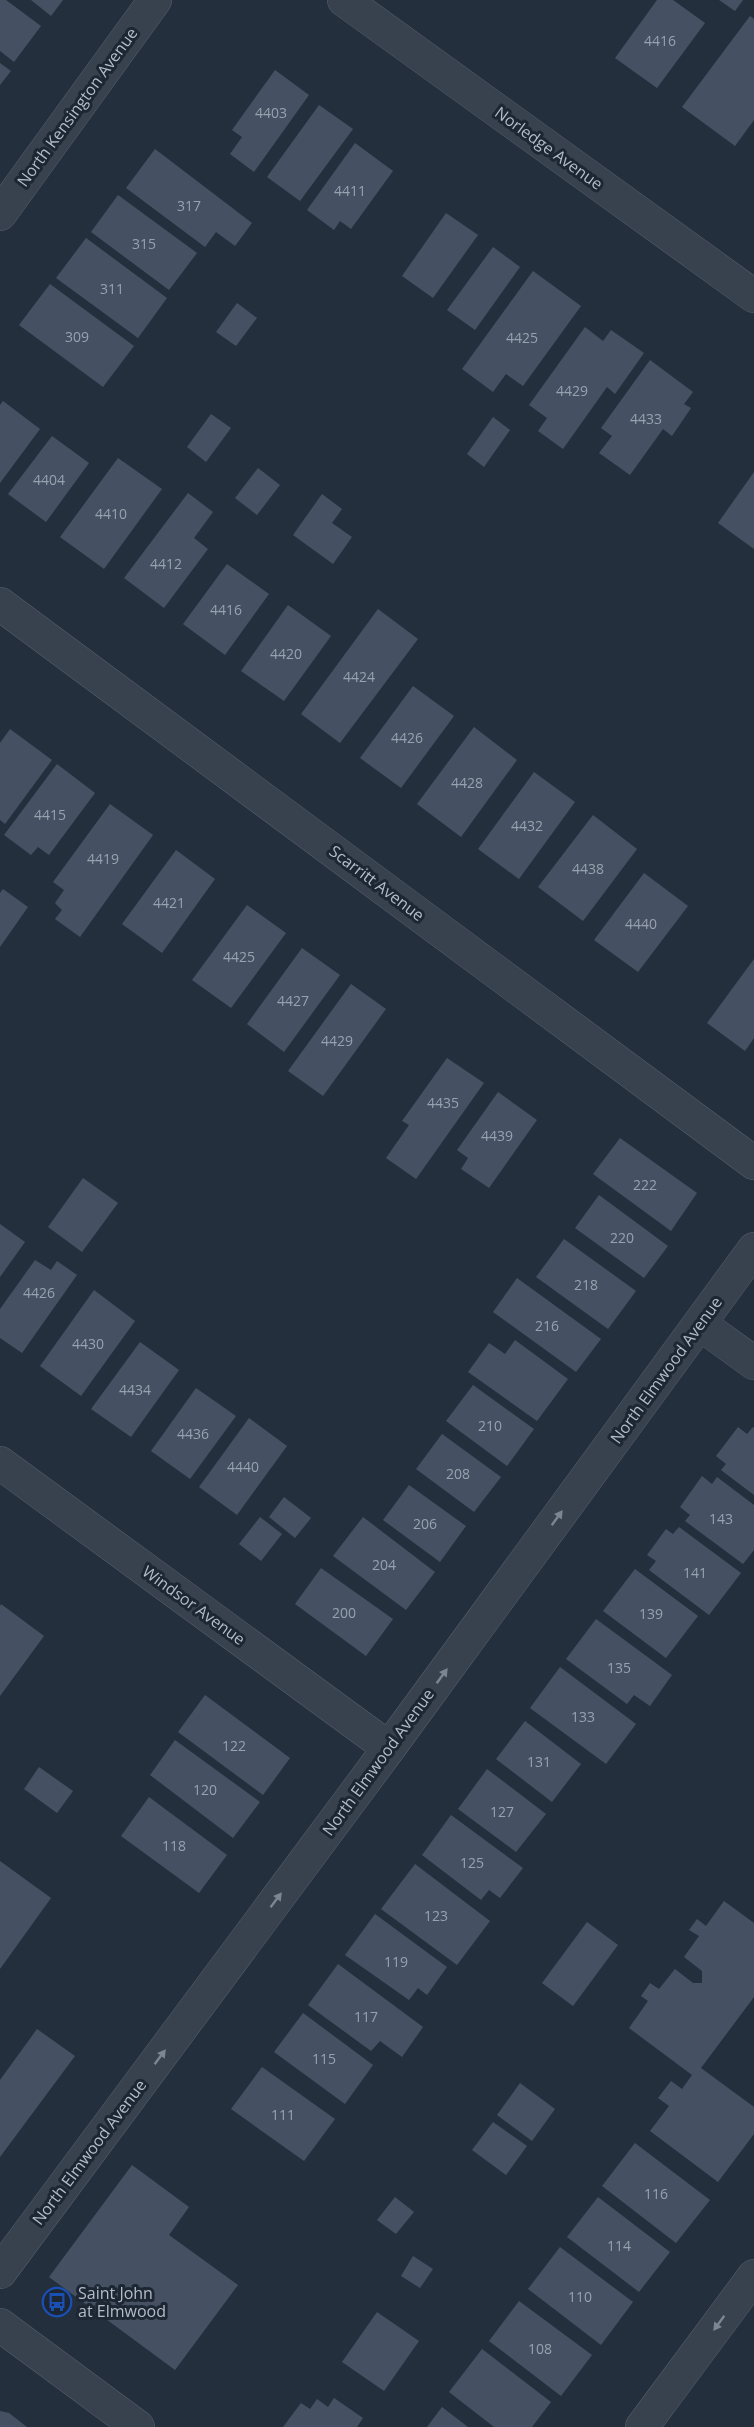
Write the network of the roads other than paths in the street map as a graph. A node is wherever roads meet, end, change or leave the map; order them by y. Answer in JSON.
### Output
{"nodes":[{"id":1,"x":155,"y":0,"type":"edge"},
{"id":2,"x":344,"y":0,"type":"edge"},
{"id":3,"x":0,"y":214,"type":"edge"},
{"id":4,"x":754,"y":296,"type":"edge"},
{"id":5,"x":0,"y":604,"type":"edge"},
{"id":6,"x":754,"y":1163,"type":"edge"},
{"id":7,"x":754,"y":1249,"type":"edge"},
{"id":8,"x":700,"y":1324,"type":"junction"},
{"id":9,"x":754,"y":1363,"type":"edge"},
{"id":10,"x":0,"y":1462,"type":"edge"},
{"id":11,"x":388,"y":1748,"type":"junction"},
{"id":12,"x":0,"y":2272,"type":"edge"},
{"id":13,"x":754,"y":2276,"type":"edge"},
{"id":14,"x":0,"y":2325,"type":"edge"},
{"id":15,"x":138,"y":2427,"type":"edge"},
{"id":16,"x":642,"y":2427,"type":"edge"}],
"edges":[{"from":1,"to":3,"type":"street","name":"North Kensington Avenue"},
{"from":2,"to":4,"type":"street","name":"Norledge Avenue"},
{"from":5,"to":6,"type":"street","name":"Scarritt Avenue"},
{"from":7,"to":8,"type":"street","name":"North Elmwood Avenue"},
{"from":8,"to":9,"type":"street"},
{"from":11,"to":8,"type":"street","name":"North Elmwood Avenue","one_way":true},
{"from":10,"to":11,"type":"street","name":"Windsor Avenue"},
{"from":12,"to":11,"type":"street","name":"North Elmwood Avenue","one_way":true},
{"from":13,"to":16,"type":"street","one_way":true},
{"from":14,"to":15,"type":"street"}]}
